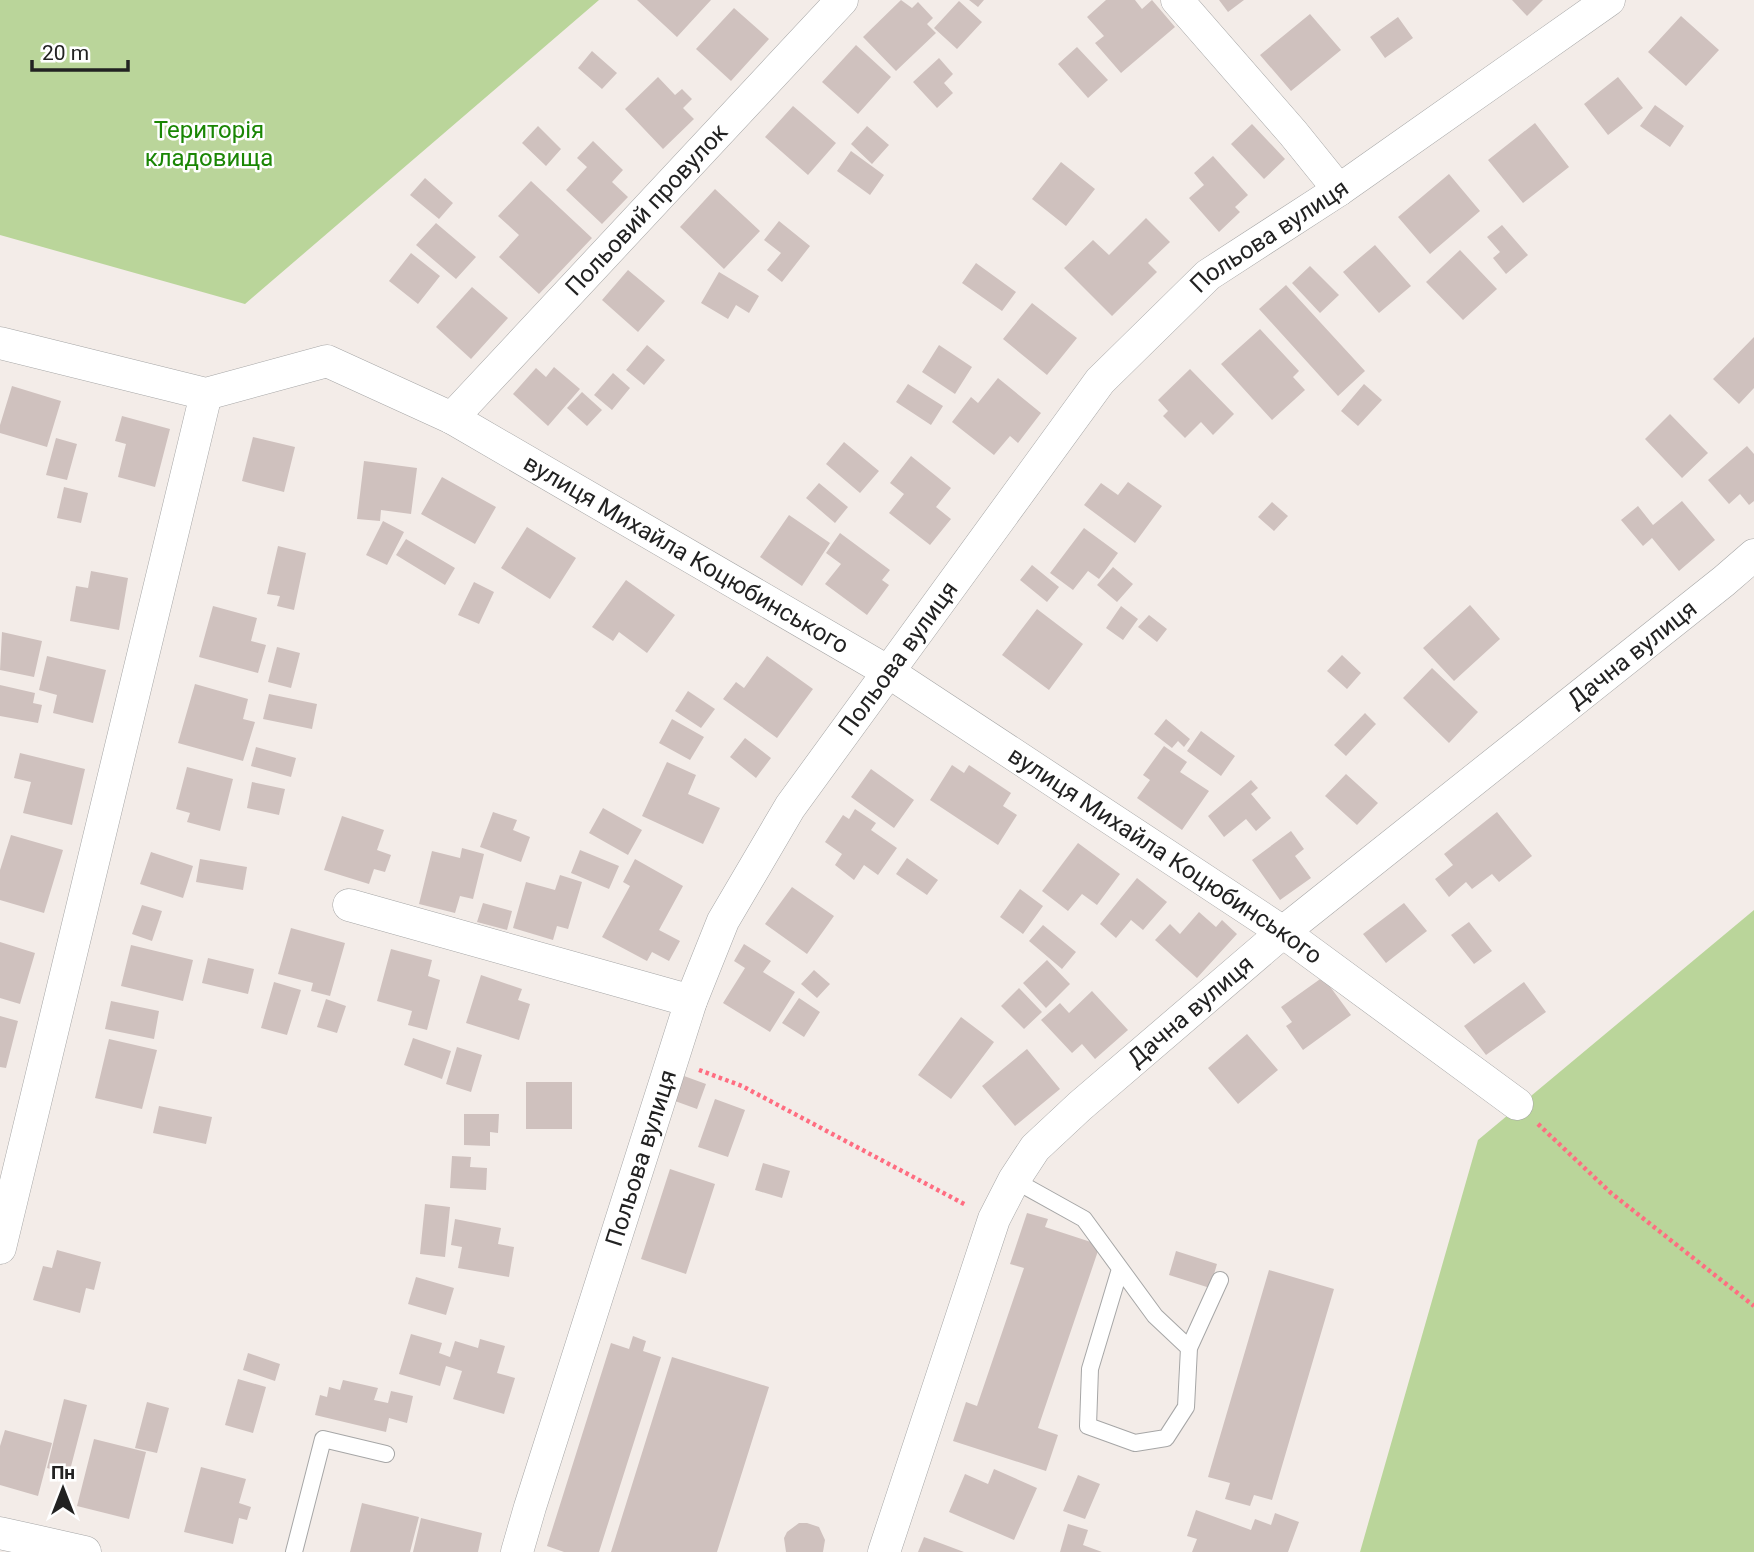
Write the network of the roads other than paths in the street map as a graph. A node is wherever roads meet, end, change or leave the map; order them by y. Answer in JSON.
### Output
{"nodes":[{"id":1,"x":842,"y":0,"type":"edge"},
{"id":2,"x":1177,"y":0,"type":"edge"},
{"id":3,"x":1608,"y":0,"type":"edge"},
{"id":4,"x":1339,"y":190,"type":"junction"},
{"id":5,"x":0,"y":344,"type":"edge"},
{"id":6,"x":206,"y":394,"type":"junction"},
{"id":7,"x":452,"y":418,"type":"junction"},
{"id":8,"x":1754,"y":555,"type":"edge"},
{"id":9,"x":887,"y":671,"type":"junction"},
{"id":10,"x":349,"y":905,"type":"dead end"},
{"id":11,"x":1283,"y":932,"type":"junction"},
{"id":12,"x":691,"y":1002,"type":"junction"},
{"id":13,"x":1517,"y":1104,"type":"road end"},
{"id":14,"x":1014,"y":1180,"type":"junction"},
{"id":15,"x":0,"y":1248,"type":"edge"},
{"id":16,"x":1119,"y":1269,"type":"junction"},
{"id":17,"x":1220,"y":1280,"type":"dead end"},
{"id":18,"x":1189,"y":1348,"type":"junction"},
{"id":19,"x":386,"y":1454,"type":"dead end"},
{"id":20,"x":0,"y":1533,"type":"edge"},
{"id":21,"x":85,"y":1552,"type":"edge"},
{"id":22,"x":294,"y":1552,"type":"edge"},
{"id":23,"x":517,"y":1552,"type":"edge"},
{"id":24,"x":884,"y":1552,"type":"edge"}],
"edges":[{"from":1,"to":7,"type":"street","name":"Польовий провулок"},
{"from":2,"to":4,"type":"street"},
{"from":3,"to":4,"type":"street","name":"Польова вулиця"},
{"from":4,"to":9,"type":"street","name":"Польова вулиця"},
{"from":5,"to":6,"type":"street","name":"вулиця Михайла Коцюбинського"},
{"from":6,"to":7,"type":"street","name":"вулиця Михайла Коцюбинського"},
{"from":6,"to":15,"type":"street"},
{"from":7,"to":9,"type":"street","name":"вулиця Михайла Коцюбинського"},
{"from":8,"to":11,"type":"street","name":"Дачна вулиця"},
{"from":9,"to":11,"type":"street","name":"вулиця Михайла Коцюбинського"},
{"from":9,"to":12,"type":"street","name":"Польова вулиця"},
{"from":10,"to":12,"type":"street"},
{"from":11,"to":13,"type":"street","name":"вулиця Михайла Коцюбинського"},
{"from":11,"to":14,"type":"street","name":"Дачна вулиця"},
{"from":12,"to":23,"type":"street","name":"Польова вулиця"},
{"from":14,"to":16,"type":"lane"},
{"from":14,"to":24,"type":"street","name":"Дачна вулиця"},
{"from":16,"to":18,"type":"lane"},
{"from":16,"to":18,"type":"lane"},
{"from":17,"to":18,"type":"lane"},
{"from":19,"to":22,"type":"lane"},
{"from":20,"to":21,"type":"street"}]}
